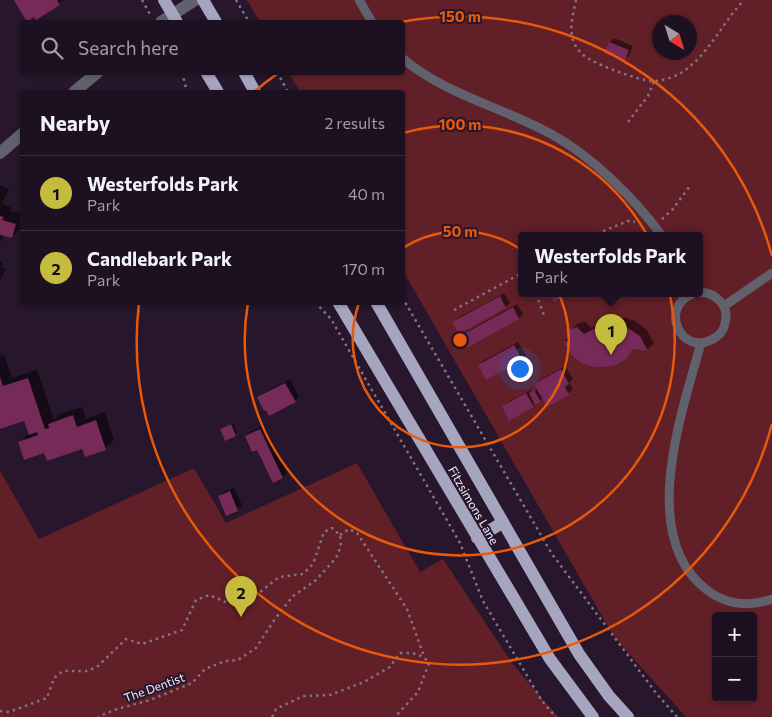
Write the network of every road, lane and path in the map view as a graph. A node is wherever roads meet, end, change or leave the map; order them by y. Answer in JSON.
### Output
{"nodes":[{"id":1,"x":142,"y":0,"type":"edge"},
{"id":2,"x":164,"y":0,"type":"edge"},
{"id":3,"x":195,"y":0,"type":"edge"},
{"id":4,"x":203,"y":0,"type":"edge"},
{"id":5,"x":236,"y":0,"type":"edge"},
{"id":6,"x":359,"y":0,"type":"edge"},
{"id":7,"x":576,"y":0,"type":"edge"},
{"id":8,"x":744,"y":0,"type":"edge"},
{"id":9,"x":174,"y":18,"type":"edge"},
{"id":10,"x":153,"y":20,"type":"edge"},
{"id":11,"x":215,"y":20,"type":"edge"},
{"id":12,"x":248,"y":20,"type":"edge"},
{"id":13,"x":371,"y":20,"type":"edge"},
{"id":14,"x":405,"y":60,"type":"edge"},
{"id":15,"x":94,"y":75,"type":"edge"},
{"id":16,"x":183,"y":75,"type":"edge"},
{"id":17,"x":208,"y":75,"type":"edge"},
{"id":18,"x":246,"y":75,"type":"edge"},
{"id":19,"x":279,"y":75,"type":"edge"},
{"id":20,"x":654,"y":81,"type":"junction"},
{"id":21,"x":76,"y":90,"type":"edge"},
{"id":22,"x":186,"y":90,"type":"edge"},
{"id":23,"x":217,"y":90,"type":"edge"},
{"id":24,"x":255,"y":90,"type":"edge"},
{"id":25,"x":287,"y":90,"type":"edge"},
{"id":26,"x":628,"y":122,"type":"dead end"},
{"id":27,"x":20,"y":136,"type":"edge"},
{"id":28,"x":0,"y":153,"type":"edge"},
{"id":29,"x":690,"y":186,"type":"dead end"},
{"id":30,"x":636,"y":222,"type":"dead end"},
{"id":31,"x":654,"y":226,"type":"junction"},
{"id":32,"x":601,"y":232,"type":"edge"},
{"id":33,"x":659,"y":232,"type":"edge"},
{"id":34,"x":772,"y":273,"type":"edge"},
{"id":35,"x":518,"y":275,"type":"edge"},
{"id":36,"x":703,"y":293,"type":"edge"},
{"id":37,"x":537,"y":297,"type":"edge"},
{"id":38,"x":687,"y":297,"type":"edge"},
{"id":39,"x":405,"y":302,"type":"edge"},
{"id":40,"x":318,"y":305,"type":"edge"},
{"id":41,"x":340,"y":305,"type":"edge"},
{"id":42,"x":378,"y":305,"type":"edge"},
{"id":43,"x":724,"y":306,"type":"junction"},
{"id":44,"x":454,"y":310,"type":"dead end"},
{"id":45,"x":545,"y":318,"type":"dead end"},
{"id":46,"x":701,"y":343,"type":"junction"},
{"id":47,"x":502,"y":523,"type":"junction"},
{"id":48,"x":340,"y":535,"type":"junction"},
{"id":49,"x":477,"y":538,"type":"junction"},
{"id":50,"x":772,"y":599,"type":"edge"},
{"id":51,"x":424,"y":656,"type":"junction"},
{"id":52,"x":0,"y":711,"type":"edge"},
{"id":53,"x":98,"y":717,"type":"edge"},
{"id":54,"x":272,"y":717,"type":"edge"},
{"id":55,"x":395,"y":717,"type":"edge"},
{"id":56,"x":556,"y":717,"type":"edge"},
{"id":57,"x":593,"y":717,"type":"edge"},
{"id":58,"x":628,"y":717,"type":"edge"},
{"id":59,"x":677,"y":717,"type":"edge"}],
"edges":[{"from":1,"to":10,"type":"path"},
{"from":2,"to":9,"type":"main road"},
{"from":3,"to":9,"type":"street"},
{"from":4,"to":11,"type":"main road"},
{"from":5,"to":12,"type":"path"},
{"from":6,"to":13,"type":"lane"},
{"from":7,"to":20,"type":"path"},
{"from":8,"to":20,"type":"path"},
{"from":14,"to":31,"type":"lane"},
{"from":15,"to":21,"type":"street"},
{"from":16,"to":22,"type":"path"},
{"from":17,"to":23,"type":"main road"},
{"from":18,"to":24,"type":"main road"},
{"from":19,"to":25,"type":"path"},
{"from":20,"to":26,"type":"path"},
{"from":27,"to":28,"type":"street"},
{"from":29,"to":31,"type":"path"},
{"from":30,"to":32,"type":"path"},
{"from":31,"to":33,"type":"lane"},
{"from":34,"to":43,"type":"lane"},
{"from":35,"to":44,"type":"path"},
{"from":36,"to":43,"type":"lane"},
{"from":37,"to":45,"type":"path"},
{"from":38,"to":46,"type":"lane"},
{"from":39,"to":59,"type":"path"},
{"from":40,"to":56,"type":"path"},
{"from":41,"to":49,"type":"main road","name":"Fitzsimons Lane"},
{"from":42,"to":47,"type":"main road","name":"Fitzsimons Lane"},
{"from":43,"to":46,"type":"lane"},
{"from":46,"to":50,"type":"lane"},
{"from":47,"to":49,"type":"main road"},
{"from":47,"to":58,"type":"main road","name":"Fitzsimons Lane"},
{"from":48,"to":51,"type":"path"},
{"from":48,"to":52,"type":"path"},
{"from":48,"to":53,"type":"path","name":"The Dentist"},
{"from":49,"to":57,"type":"main road","name":"Fitzsimons Lane"},
{"from":51,"to":54,"type":"path"},
{"from":51,"to":55,"type":"path"}]}
